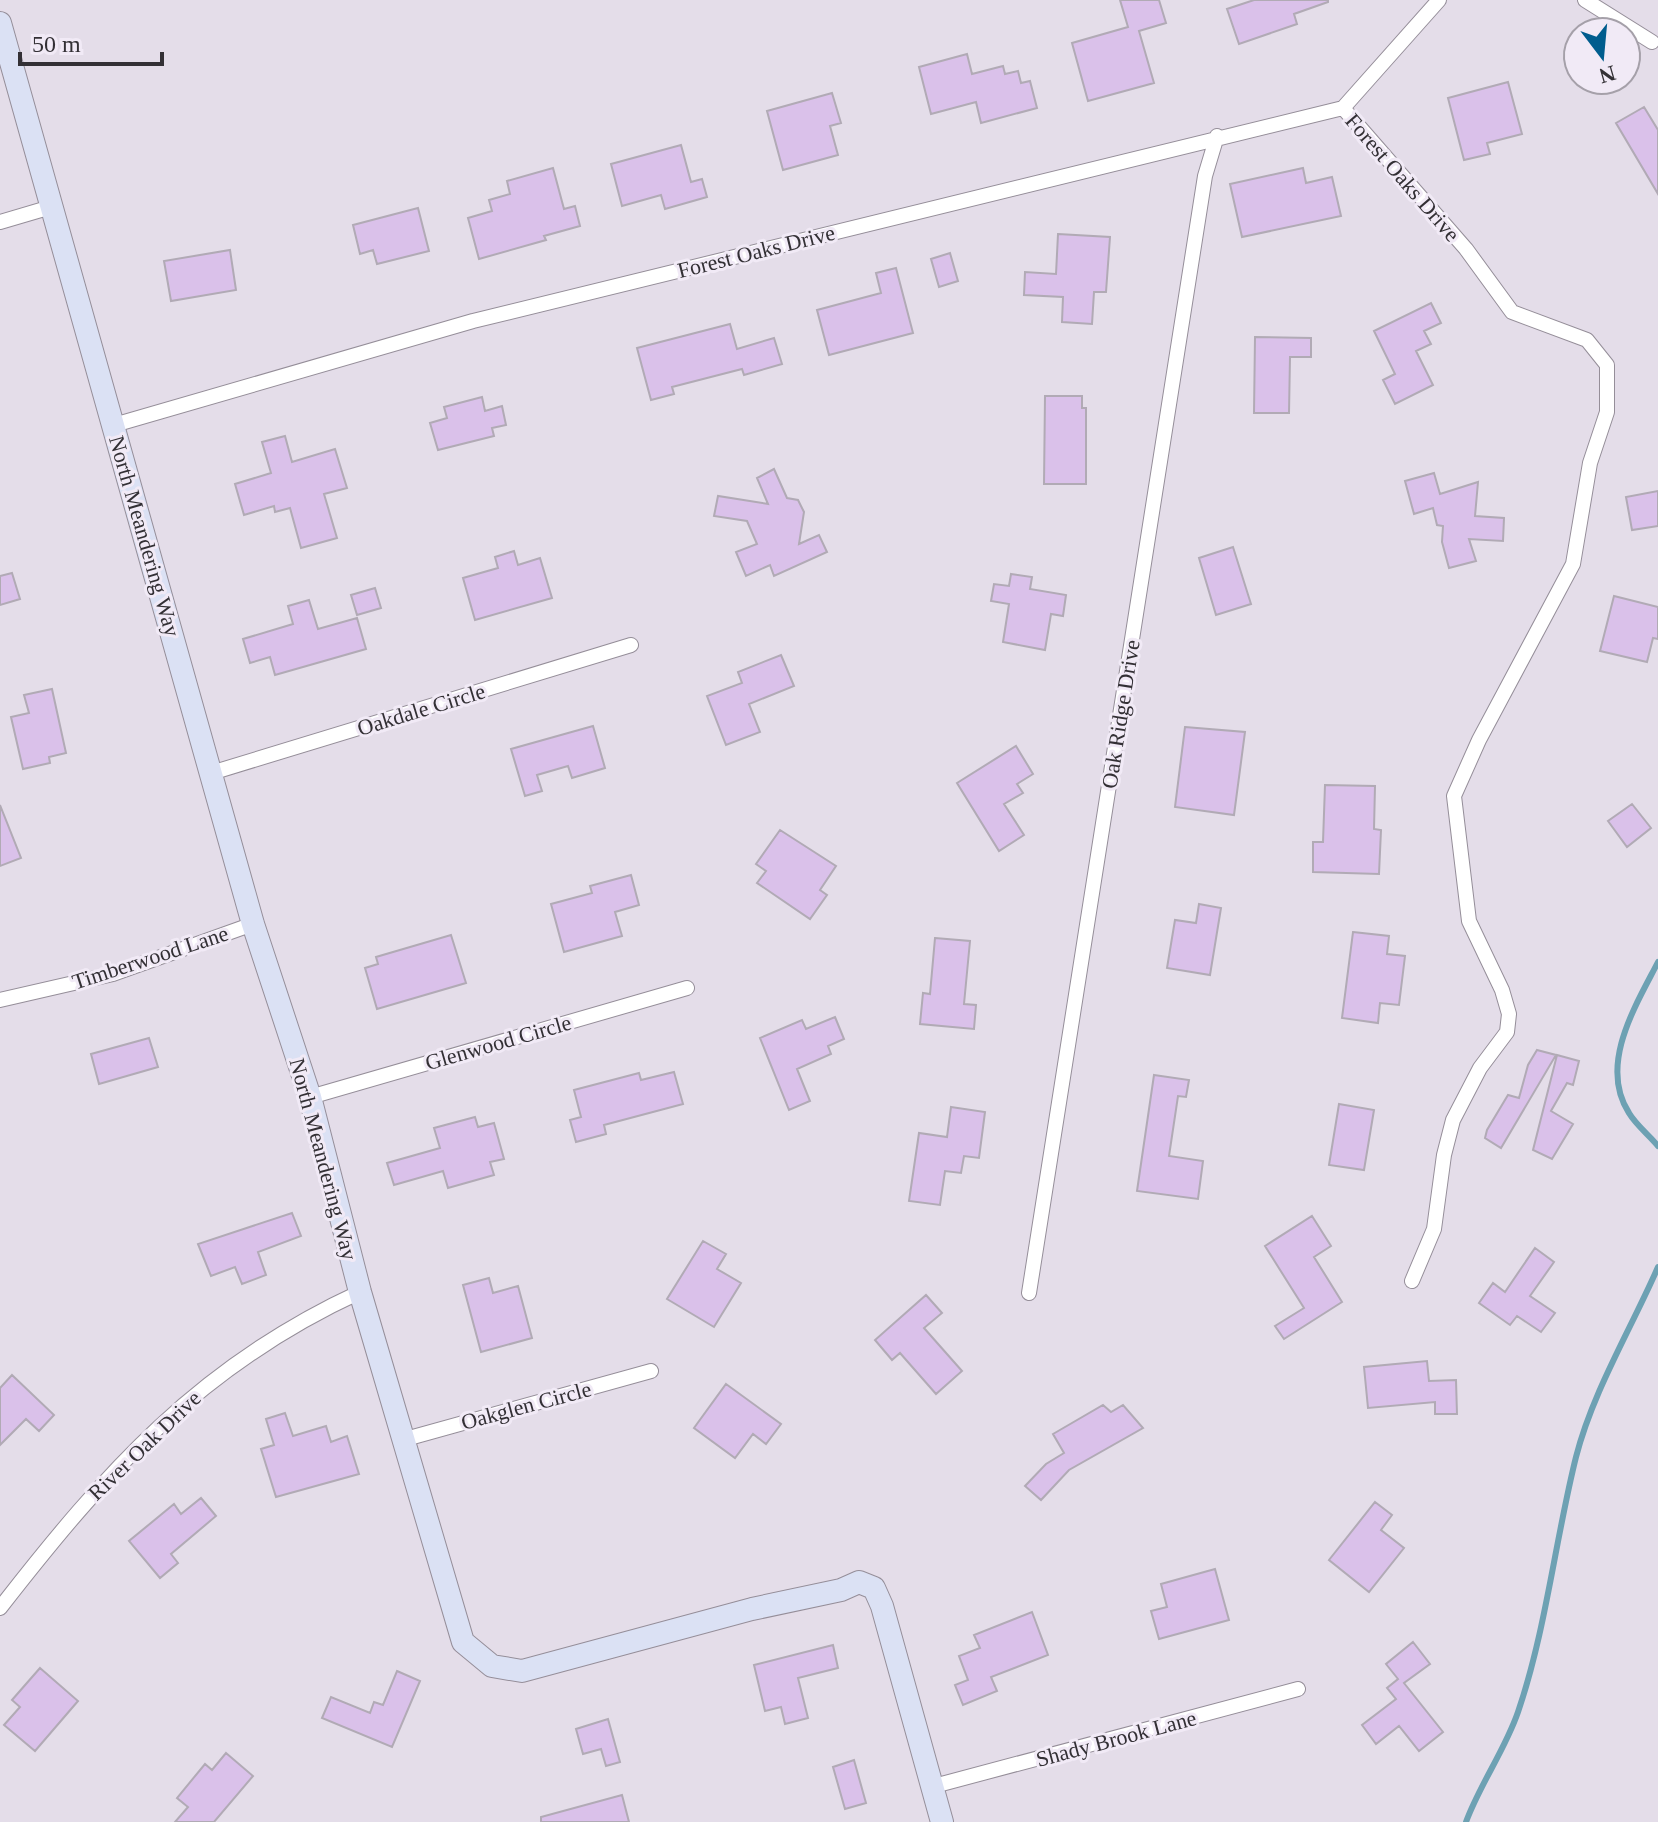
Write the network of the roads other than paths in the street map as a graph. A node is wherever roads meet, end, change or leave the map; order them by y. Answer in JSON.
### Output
{"nodes":[{"id":1,"x":1439,"y":0,"type":"edge"},
{"id":2,"x":1585,"y":0,"type":"edge"},
{"id":3,"x":0,"y":23,"type":"edge"},
{"id":4,"x":1652,"y":42,"type":"dead end"},
{"id":5,"x":1343,"y":108,"type":"junction"},
{"id":6,"x":1217,"y":136,"type":"junction"},
{"id":7,"x":51,"y":207,"type":"junction"},
{"id":8,"x":0,"y":222,"type":"edge"},
{"id":9,"x":114,"y":425,"type":"junction"},
{"id":10,"x":631,"y":645,"type":"dead end"},
{"id":11,"x":211,"y":773,"type":"junction"},
{"id":12,"x":253,"y":924,"type":"junction"},
{"id":13,"x":687,"y":988,"type":"dead end"},
{"id":14,"x":0,"y":1000,"type":"edge"},
{"id":15,"x":310,"y":1097,"type":"junction"},
{"id":16,"x":1412,"y":1281,"type":"dead end"},
{"id":17,"x":360,"y":1292,"type":"junction"},
{"id":18,"x":1029,"y":1293,"type":"dead end"},
{"id":19,"x":651,"y":1371,"type":"dead end"},
{"id":20,"x":402,"y":1440,"type":"junction"},
{"id":21,"x":0,"y":1608,"type":"edge"},
{"id":22,"x":1298,"y":1689,"type":"dead end"},
{"id":23,"x":934,"y":1786,"type":"junction"},
{"id":24,"x":942,"y":1822,"type":"edge"}],
"edges":[{"from":1,"to":5,"type":"street"},
{"from":2,"to":4,"type":"street"},
{"from":3,"to":7,"type":"street","name":"North Meandering Way"},
{"from":5,"to":6,"type":"street","name":"Forest Oaks Drive"},
{"from":5,"to":16,"type":"street","name":"Forest Oaks Drive"},
{"from":6,"to":9,"type":"street","name":"Forest Oaks Drive"},
{"from":6,"to":18,"type":"street","name":"Oak Ridge Drive"},
{"from":7,"to":8,"type":"street"},
{"from":7,"to":9,"type":"street","name":"North Meandering Way"},
{"from":9,"to":11,"type":"street","name":"North Meandering Way"},
{"from":10,"to":11,"type":"street","name":"Oakdale Circle"},
{"from":11,"to":12,"type":"street","name":"North Meandering Way"},
{"from":12,"to":14,"type":"street","name":"Timberwood Lane"},
{"from":12,"to":15,"type":"street","name":"North Meandering Way"},
{"from":13,"to":15,"type":"street","name":"Glenwood Circle"},
{"from":15,"to":17,"type":"street","name":"North Meandering Way"},
{"from":17,"to":20,"type":"street","name":"North Meandering Way"},
{"from":17,"to":21,"type":"street","name":"River Oak Drive"},
{"from":19,"to":20,"type":"street","name":"Oakglen Circle"},
{"from":20,"to":23,"type":"street","name":"North Meandering Way"},
{"from":22,"to":23,"type":"street","name":"Shady Brook Lane"},
{"from":23,"to":24,"type":"street","name":"North Meandering Way"}]}
